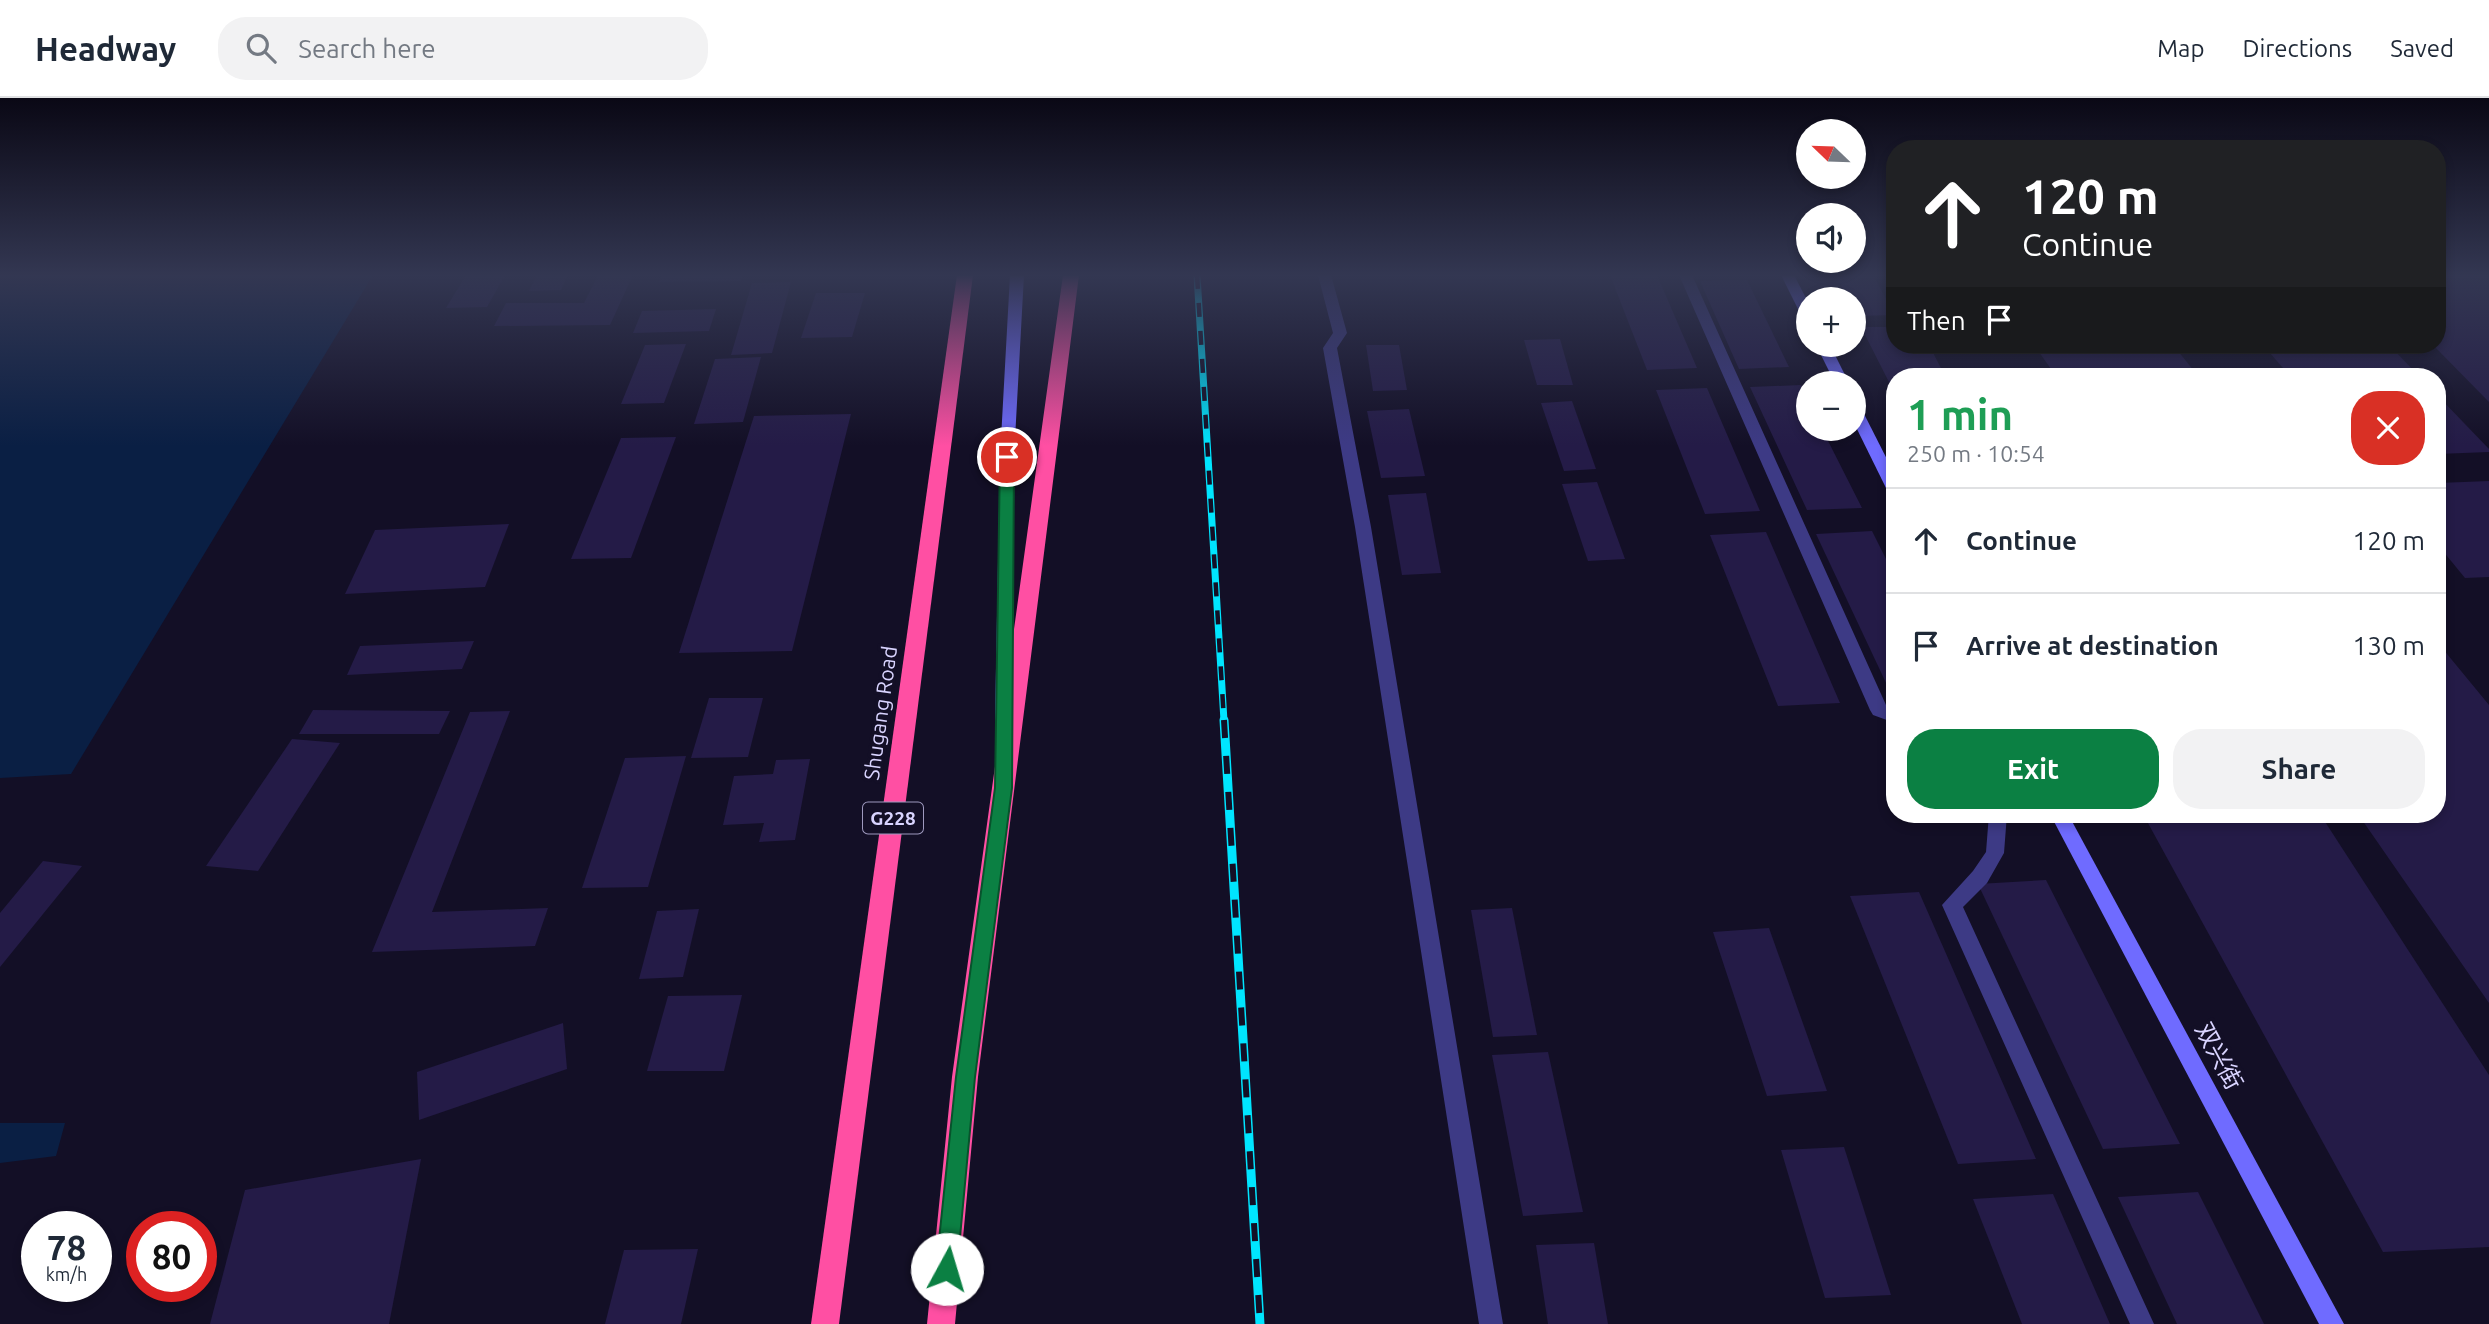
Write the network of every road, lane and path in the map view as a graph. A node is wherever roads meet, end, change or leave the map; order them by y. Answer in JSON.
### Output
{"nodes":[{"id":1,"x":957,"y":332,"type":"edge"},
{"id":2,"x":1014,"y":332,"type":"edge"},
{"id":3,"x":1063,"y":332,"type":"edge"},
{"id":4,"x":1340,"y":332,"type":"edge"},
{"id":5,"x":1711,"y":332,"type":"edge"},
{"id":6,"x":1866,"y":432,"type":"edge"},
{"id":7,"x":1886,"y":472,"type":"edge"},
{"id":8,"x":1886,"y":712,"type":"edge"},
{"id":9,"x":1003,"y":788,"type":"junction"},
{"id":10,"x":1997,"y":823,"type":"edge"},
{"id":11,"x":2064,"y":823,"type":"edge"},
{"id":12,"x":825,"y":1324,"type":"edge"},
{"id":13,"x":941,"y":1324,"type":"edge"},
{"id":14,"x":1491,"y":1324,"type":"edge"},
{"id":15,"x":2142,"y":1324,"type":"edge"},
{"id":16,"x":2332,"y":1324,"type":"edge"}],
"edges":[{"from":1,"to":12,"type":"highway","name":"Shugang Road","number":"G228"},
{"from":2,"to":9,"type":"main road"},
{"from":3,"to":9,"type":"highway"},
{"from":4,"to":14,"type":"street"},
{"from":5,"to":8,"type":"street"},
{"from":6,"to":7,"type":"main road"},
{"from":9,"to":13,"type":"highway"},
{"from":10,"to":15,"type":"street"},
{"from":11,"to":16,"type":"main road","name":"双兴街"}]}
